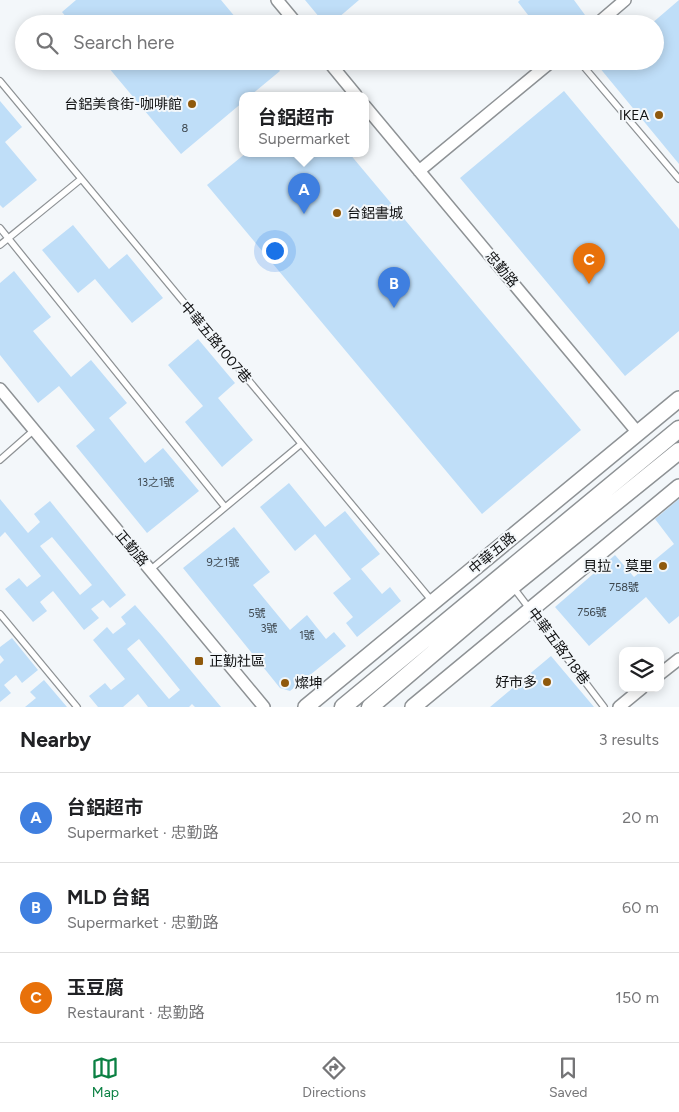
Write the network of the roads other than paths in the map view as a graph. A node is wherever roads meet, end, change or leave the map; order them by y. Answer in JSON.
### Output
{"nodes":[{"id":1,"x":277,"y":0,"type":"edge"},
{"id":2,"x":626,"y":0,"type":"edge"},
{"id":3,"x":290,"y":15,"type":"edge"},
{"id":4,"x":608,"y":15,"type":"edge"},
{"id":5,"x":335,"y":70,"type":"edge"},
{"id":6,"x":541,"y":70,"type":"edge"},
{"id":7,"x":587,"y":70,"type":"edge"},
{"id":8,"x":0,"y":81,"type":"edge"},
{"id":9,"x":354,"y":92,"type":"edge"},
{"id":10,"x":369,"y":111,"type":"edge"},
{"id":11,"x":420,"y":171,"type":"junction"},
{"id":12,"x":81,"y":179,"type":"junction"},
{"id":13,"x":679,"y":179,"type":"edge"},
{"id":14,"x":0,"y":228,"type":"edge"},
{"id":15,"x":8,"y":238,"type":"junction"},
{"id":16,"x":0,"y":244,"type":"edge"},
{"id":17,"x":0,"y":389,"type":"edge"},
{"id":18,"x":678,"y":401,"type":"edge"},
{"id":19,"x":679,"y":429,"type":"edge"},
{"id":20,"x":34,"y":430,"type":"junction"},
{"id":21,"x":638,"y":433,"type":"junction"},
{"id":22,"x":301,"y":444,"type":"junction"},
{"id":23,"x":679,"y":451,"type":"edge"},
{"id":24,"x":0,"y":460,"type":"edge"},
{"id":25,"x":679,"y":487,"type":"edge"},
{"id":26,"x":225,"y":507,"type":"junction"},
{"id":27,"x":150,"y":570,"type":"junction"},
{"id":28,"x":512,"y":586,"type":"junction"},
{"id":29,"x":433,"y":602,"type":"junction"},
{"id":30,"x":532,"y":610,"type":"junction"},
{"id":31,"x":0,"y":614,"type":"edge"},
{"id":32,"x":679,"y":659,"type":"edge"},
{"id":33,"x":664,"y":671,"type":"edge"},
{"id":34,"x":637,"y":692,"type":"edge"},
{"id":35,"x":77,"y":707,"type":"edge"},
{"id":36,"x":264,"y":707,"type":"edge"},
{"id":37,"x":306,"y":707,"type":"edge"},
{"id":38,"x":343,"y":707,"type":"edge"},
{"id":39,"x":370,"y":707,"type":"edge"},
{"id":40,"x":413,"y":707,"type":"edge"},
{"id":41,"x":604,"y":707,"type":"edge"},
{"id":42,"x":618,"y":707,"type":"edge"}],
"edges":[{"from":1,"to":3,"type":"street"},
{"from":2,"to":4,"type":"street"},
{"from":5,"to":9,"type":"street"},
{"from":6,"to":11,"type":"street"},
{"from":7,"to":13,"type":"lane"},
{"from":8,"to":12,"type":"lane","name":"中華五路1007巷"},
{"from":10,"to":11,"type":"street","name":"忠勤路"},
{"from":11,"to":21,"type":"street","name":"忠勤路"},
{"from":12,"to":15,"type":"lane"},
{"from":12,"to":22,"type":"lane","name":"中華五路1007巷"},
{"from":14,"to":15,"type":"lane"},
{"from":15,"to":16,"type":"lane"},
{"from":15,"to":26,"type":"lane"},
{"from":17,"to":20,"type":"street","name":"正勤路"},
{"from":18,"to":21,"type":"street","name":"中華五路"},
{"from":19,"to":38,"type":"main road","name":"中華五路"},
{"from":20,"to":24,"type":"lane"},
{"from":20,"to":27,"type":"street","name":"正勤路"},
{"from":21,"to":29,"type":"street","name":"中華五路"},
{"from":22,"to":26,"type":"lane"},
{"from":22,"to":29,"type":"lane","name":"中華五路1007巷"},
{"from":23,"to":28,"type":"main road"},
{"from":25,"to":30,"type":"street"},
{"from":26,"to":27,"type":"lane"},
{"from":27,"to":36,"type":"street","name":"正勤路"},
{"from":28,"to":30,"type":"lane","name":"中華五路718巷"},
{"from":28,"to":39,"type":"main road"},
{"from":29,"to":37,"type":"street","name":"中華五路"},
{"from":30,"to":40,"type":"street"},
{"from":30,"to":41,"type":"lane","name":"中華五路718巷"},
{"from":31,"to":35,"type":"lane"},
{"from":32,"to":33,"type":"street"},
{"from":34,"to":42,"type":"street"}]}
